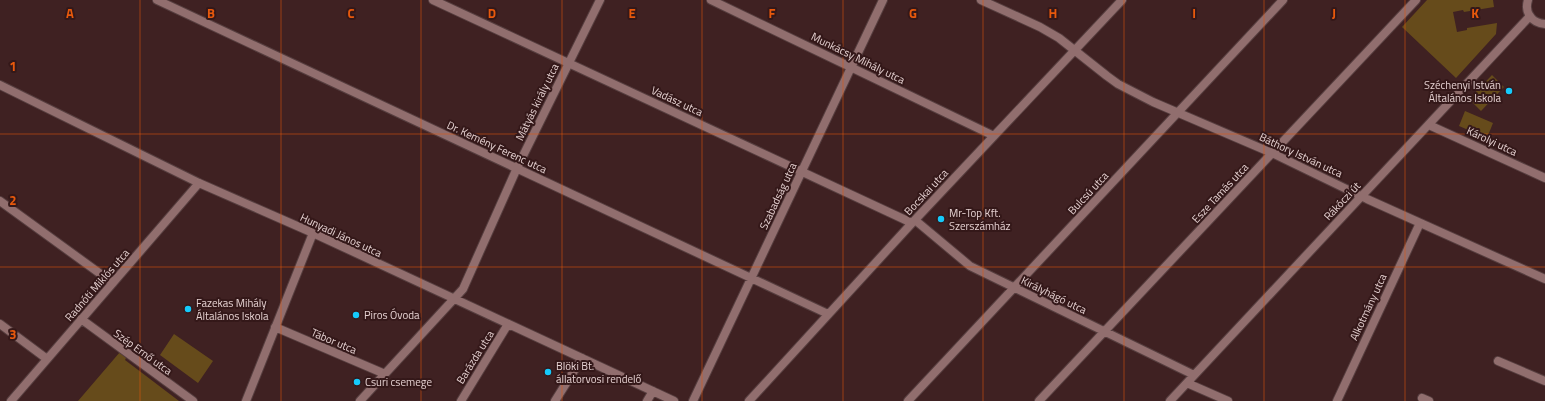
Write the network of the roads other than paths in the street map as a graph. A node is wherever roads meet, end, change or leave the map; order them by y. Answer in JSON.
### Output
{"nodes":[{"id":1,"x":157,"y":0,"type":"edge"},
{"id":2,"x":433,"y":0,"type":"edge"},
{"id":3,"x":600,"y":0,"type":"edge"},
{"id":4,"x":711,"y":0,"type":"edge"},
{"id":5,"x":883,"y":0,"type":"edge"},
{"id":6,"x":981,"y":0,"type":"edge"},
{"id":7,"x":1122,"y":0,"type":"edge"},
{"id":8,"x":1283,"y":0,"type":"edge"},
{"id":9,"x":1416,"y":0,"type":"edge"},
{"id":10,"x":1525,"y":1,"type":"edge"},
{"id":11,"x":1530,"y":16,"type":"junction"},
{"id":12,"x":1545,"y":24,"type":"edge"},
{"id":13,"x":1075,"y":50,"type":"junction"},
{"id":14,"x":568,"y":63,"type":"junction"},
{"id":15,"x":851,"y":67,"type":"junction"},
{"id":16,"x":0,"y":85,"type":"edge"},
{"id":17,"x":1178,"y":113,"type":"junction"},
{"id":18,"x":1429,"y":125,"type":"junction"},
{"id":19,"x":994,"y":136,"type":"junction"},
{"id":20,"x":1272,"y":153,"type":"junction"},
{"id":21,"x":518,"y":168,"type":"junction"},
{"id":22,"x":802,"y":171,"type":"junction"},
{"id":23,"x":1545,"y":178,"type":"edge"},
{"id":24,"x":200,"y":182,"type":"junction"},
{"id":25,"x":1361,"y":196,"type":"junction"},
{"id":26,"x":0,"y":200,"type":"edge"},
{"id":27,"x":914,"y":221,"type":"junction"},
{"id":28,"x":1420,"y":223,"type":"junction"},
{"id":29,"x":313,"y":233,"type":"junction"},
{"id":30,"x":752,"y":277,"type":"junction"},
{"id":31,"x":1545,"y":279,"type":"edge"},
{"id":32,"x":113,"y":283,"type":"junction"},
{"id":33,"x":1014,"y":288,"type":"junction"},
{"id":34,"x":454,"y":299,"type":"junction"},
{"id":35,"x":828,"y":314,"type":"junction"},
{"id":36,"x":81,"y":320,"type":"junction"},
{"id":37,"x":0,"y":324,"type":"edge"},
{"id":38,"x":508,"y":324,"type":"junction"},
{"id":39,"x":275,"y":327,"type":"junction"},
{"id":40,"x":1104,"y":332,"type":"junction"},
{"id":41,"x":582,"y":358,"type":"junction"},
{"id":42,"x":47,"y":359,"type":"junction"},
{"id":43,"x":1498,"y":361,"type":"dead end"},
{"id":44,"x":385,"y":374,"type":"junction"},
{"id":45,"x":1194,"y":375,"type":"junction"},
{"id":46,"x":1545,"y":381,"type":"edge"},
{"id":47,"x":1187,"y":383,"type":"junction"},
{"id":48,"x":653,"y":391,"type":"junction"},
{"id":49,"x":11,"y":401,"type":"edge"},
{"id":50,"x":193,"y":401,"type":"edge"},
{"id":51,"x":246,"y":401,"type":"edge"},
{"id":52,"x":360,"y":401,"type":"edge"},
{"id":53,"x":461,"y":401,"type":"edge"},
{"id":54,"x":555,"y":401,"type":"edge"},
{"id":55,"x":647,"y":401,"type":"edge"},
{"id":56,"x":674,"y":401,"type":"edge"},
{"id":57,"x":693,"y":401,"type":"edge"},
{"id":58,"x":749,"y":401,"type":"edge"},
{"id":59,"x":908,"y":401,"type":"edge"},
{"id":60,"x":1039,"y":401,"type":"edge"},
{"id":61,"x":1170,"y":401,"type":"edge"},
{"id":62,"x":1228,"y":401,"type":"edge"},
{"id":63,"x":1337,"y":401,"type":"edge"}],
"edges":[{"from":1,"to":21,"type":"street","name":"Dr. Kemény Ferenc utca"},
{"from":2,"to":14,"type":"street","name":"Vadász utca"},
{"from":3,"to":14,"type":"street","name":"Mátyás király utca"},
{"from":4,"to":15,"type":"street","name":"Munkácsy Mihály utca"},
{"from":5,"to":15,"type":"street","name":"Szabadság utca"},
{"from":6,"to":13,"type":"street","name":"Báthory István utca"},
{"from":7,"to":13,"type":"street","name":"Bocskai utca"},
{"from":8,"to":17,"type":"street","name":"Bulcsú utca"},
{"from":9,"to":20,"type":"street","name":"Esze Tamás utca"},
{"from":10,"to":11,"type":"street"},
{"from":11,"to":12,"type":"street"},
{"from":11,"to":18,"type":"street","name":"Rákóczi út"},
{"from":13,"to":17,"type":"street","name":"Báthory István utca"},
{"from":13,"to":19,"type":"street","name":"Bocskai utca"},
{"from":14,"to":21,"type":"street","name":"Mátyás király utca"},
{"from":14,"to":22,"type":"street","name":"Vadász utca"},
{"from":15,"to":19,"type":"street","name":"Munkácsy Mihály utca"},
{"from":15,"to":22,"type":"street","name":"Szabadság utca"},
{"from":16,"to":24,"type":"street","name":"Hunyadi János utca"},
{"from":17,"to":20,"type":"street","name":"Báthory István utca"},
{"from":17,"to":33,"type":"street","name":"Bulcsú utca"},
{"from":18,"to":23,"type":"street","name":"Károlyi utca"},
{"from":18,"to":25,"type":"street","name":"Rákóczi út"},
{"from":19,"to":27,"type":"street","name":"Bocskai utca"},
{"from":20,"to":25,"type":"street","name":"Báthory István utca"},
{"from":20,"to":40,"type":"street","name":"Esze Tamás utca"},
{"from":21,"to":30,"type":"street","name":"Dr. Kemény Ferenc utca"},
{"from":21,"to":34,"type":"street","name":"Mátyás király utca"},
{"from":22,"to":27,"type":"street","name":"Vadász utca"},
{"from":22,"to":30,"type":"street","name":"Szabadság utca"},
{"from":24,"to":29,"type":"street","name":"Hunyadi János utca"},
{"from":24,"to":32,"type":"street","name":"Radnóti Miklós utca"},
{"from":25,"to":28,"type":"street","name":"Báthory István utca"},
{"from":25,"to":45,"type":"street","name":"Rákóczi út"},
{"from":26,"to":32,"type":"street"},
{"from":27,"to":33,"type":"street","name":"Királyhágó utca"},
{"from":27,"to":35,"type":"street","name":"Bocskai utca"},
{"from":28,"to":31,"type":"street","name":"Báthory István utca"},
{"from":28,"to":63,"type":"street","name":"Alkotmány utca"},
{"from":29,"to":34,"type":"street","name":"Hunyadi János utca"},
{"from":29,"to":39,"type":"street"},
{"from":30,"to":35,"type":"street","name":"Dr. Kemény Ferenc utca"},
{"from":30,"to":57,"type":"street","name":"Szabadság utca"},
{"from":32,"to":36,"type":"street","name":"Radnóti Miklós utca"},
{"from":33,"to":40,"type":"street","name":"Királyhágó utca"},
{"from":33,"to":59,"type":"street","name":"Bulcsú utca"},
{"from":34,"to":38,"type":"street","name":"Hunyadi János utca"},
{"from":34,"to":44,"type":"street"},
{"from":35,"to":58,"type":"street","name":"Bocskai utca"},
{"from":36,"to":42,"type":"street","name":"Radnóti Miklós utca"},
{"from":36,"to":50,"type":"street","name":"Szép Ernő utca"},
{"from":37,"to":42,"type":"street"},
{"from":38,"to":41,"type":"street","name":"Hunyadi János utca"},
{"from":38,"to":53,"type":"street","name":"Barázda utca"},
{"from":39,"to":44,"type":"street","name":"Tábor utca"},
{"from":39,"to":51,"type":"street"},
{"from":40,"to":45,"type":"street","name":"Királyhágó utca"},
{"from":40,"to":60,"type":"street","name":"Esze Tamás utca"},
{"from":41,"to":48,"type":"street","name":"Hunyadi János utca"},
{"from":41,"to":54,"type":"street"},
{"from":42,"to":49,"type":"street","name":"Radnóti Miklós utca"},
{"from":43,"to":46,"type":"street"},
{"from":44,"to":52,"type":"street"},
{"from":45,"to":47,"type":"street","name":"Rákóczi út"},
{"from":47,"to":61,"type":"street","name":"Rákóczi út"},
{"from":47,"to":62,"type":"street"},
{"from":48,"to":55,"type":"street"},
{"from":48,"to":56,"type":"street","name":"Hunyadi János utca"}]}
